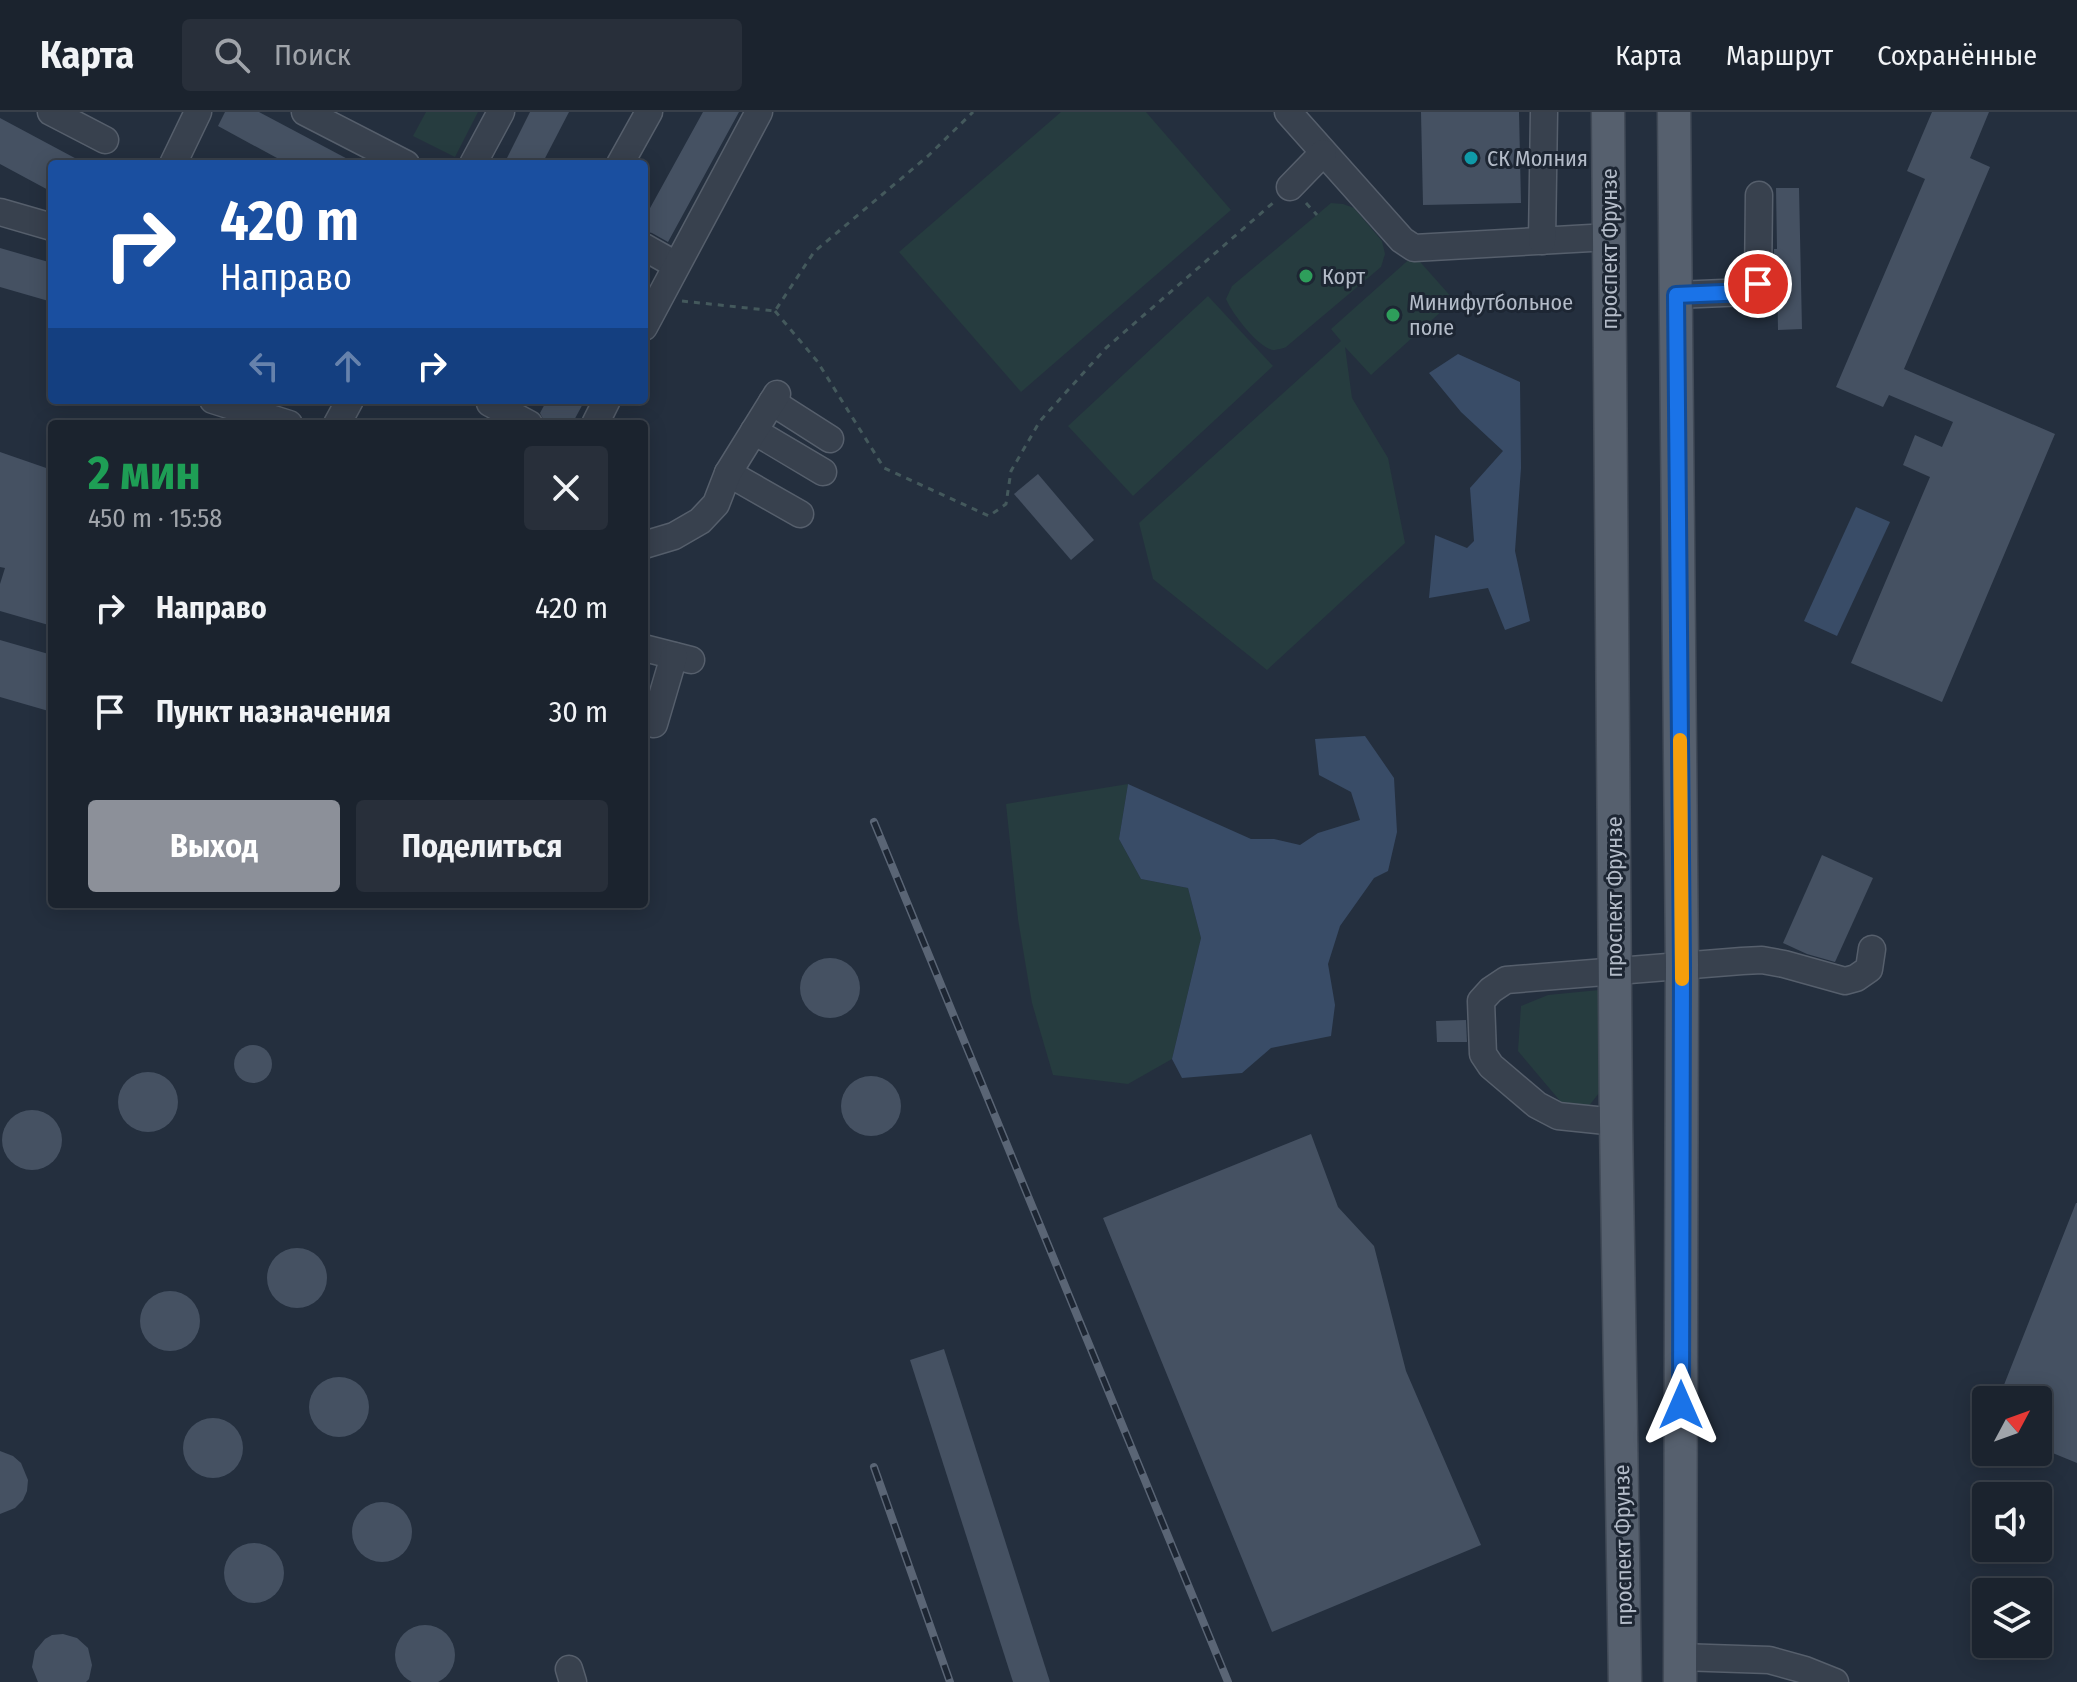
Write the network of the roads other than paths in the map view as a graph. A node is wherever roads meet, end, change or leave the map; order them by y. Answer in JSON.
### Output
{"nodes":[{"id":1,"x":51,"y":112,"type":"edge"},
{"id":2,"x":198,"y":112,"type":"edge"},
{"id":3,"x":305,"y":112,"type":"edge"},
{"id":4,"x":501,"y":112,"type":"edge"},
{"id":5,"x":649,"y":112,"type":"edge"},
{"id":6,"x":759,"y":112,"type":"edge"},
{"id":7,"x":1288,"y":112,"type":"edge"},
{"id":8,"x":1544,"y":112,"type":"edge"},
{"id":9,"x":1608,"y":112,"type":"edge"},
{"id":10,"x":1674,"y":112,"type":"edge"},
{"id":11,"x":351,"y":122,"type":"edge"},
{"id":12,"x":105,"y":140,"type":"dead end"},
{"id":13,"x":1323,"y":153,"type":"junction"},
{"id":14,"x":175,"y":160,"type":"edge"},
{"id":15,"x":401,"y":160,"type":"edge"},
{"id":16,"x":475,"y":160,"type":"edge"},
{"id":17,"x":622,"y":160,"type":"edge"},
{"id":18,"x":1290,"y":187,"type":"road end"},
{"id":19,"x":1759,"y":195,"type":"dead end"},
{"id":20,"x":0,"y":212,"type":"edge"},
{"id":21,"x":48,"y":226,"type":"edge"},
{"id":22,"x":1609,"y":237,"type":"junction"},
{"id":23,"x":1542,"y":241,"type":"junction"},
{"id":24,"x":648,"y":249,"type":"edge"},
{"id":25,"x":676,"y":265,"type":"junction"},
{"id":26,"x":1676,"y":295,"type":"junction"},
{"id":27,"x":648,"y":319,"type":"edge"},
{"id":28,"x":226,"y":404,"type":"edge"},
{"id":29,"x":487,"y":409,"type":"edge"},
{"id":30,"x":276,"y":420,"type":"edge"},
{"id":31,"x":518,"y":420,"type":"edge"},
{"id":32,"x":754,"y":431,"type":"junction"},
{"id":33,"x":830,"y":439,"type":"dead end"},
{"id":34,"x":823,"y":472,"type":"dead end"},
{"id":35,"x":728,"y":473,"type":"junction"},
{"id":36,"x":800,"y":514,"type":"dead end"},
{"id":37,"x":648,"y":544,"type":"edge"},
{"id":38,"x":648,"y":649,"type":"edge"},
{"id":39,"x":654,"y":724,"type":"dead end"},
{"id":40,"x":1872,"y":949,"type":"dead end"},
{"id":41,"x":1682,"y":965,"type":"junction"},
{"id":42,"x":1615,"y":971,"type":"junction"},
{"id":43,"x":1616,"y":1122,"type":"junction"},
{"id":44,"x":1680,"y":1669,"type":"edge"},
{"id":45,"x":1625,"y":1682,"type":"edge"},
{"id":46,"x":1835,"y":1682,"type":"edge"}],
"edges":[{"from":1,"to":12,"type":"street"},
{"from":2,"to":14,"type":"street"},
{"from":3,"to":11,"type":"street"},
{"from":4,"to":16,"type":"street"},
{"from":5,"to":17,"type":"street"},
{"from":6,"to":25,"type":"street"},
{"from":7,"to":13,"type":"street"},
{"from":8,"to":23,"type":"street"},
{"from":9,"to":22,"type":"main road","name":"проспект Фрунзе"},
{"from":10,"to":26,"type":"main road"},
{"from":11,"to":15,"type":"street"},
{"from":13,"to":18,"type":"street"},
{"from":13,"to":23,"type":"street"},
{"from":19,"to":26,"type":"street"},
{"from":20,"to":21,"type":"street"},
{"from":22,"to":23,"type":"street"},
{"from":22,"to":42,"type":"main road","name":"проспект Фрунзе"},
{"from":24,"to":25,"type":"street"},
{"from":25,"to":27,"type":"street"},
{"from":26,"to":41,"type":"main road"},
{"from":28,"to":30,"type":"street"},
{"from":29,"to":31,"type":"street"},
{"from":32,"to":33,"type":"street"},
{"from":32,"to":34,"type":"street"},
{"from":32,"to":35,"type":"street"},
{"from":35,"to":36,"type":"street"},
{"from":35,"to":37,"type":"street"},
{"from":38,"to":39,"type":"street"},
{"from":40,"to":41,"type":"street"},
{"from":41,"to":42,"type":"street"},
{"from":41,"to":44,"type":"main road"},
{"from":42,"to":43,"type":"main road","name":"проспект Фрунзе"},
{"from":42,"to":43,"type":"street"},
{"from":43,"to":45,"type":"main road","name":"проспект Фрунзе"},
{"from":44,"to":46,"type":"street"}]}
